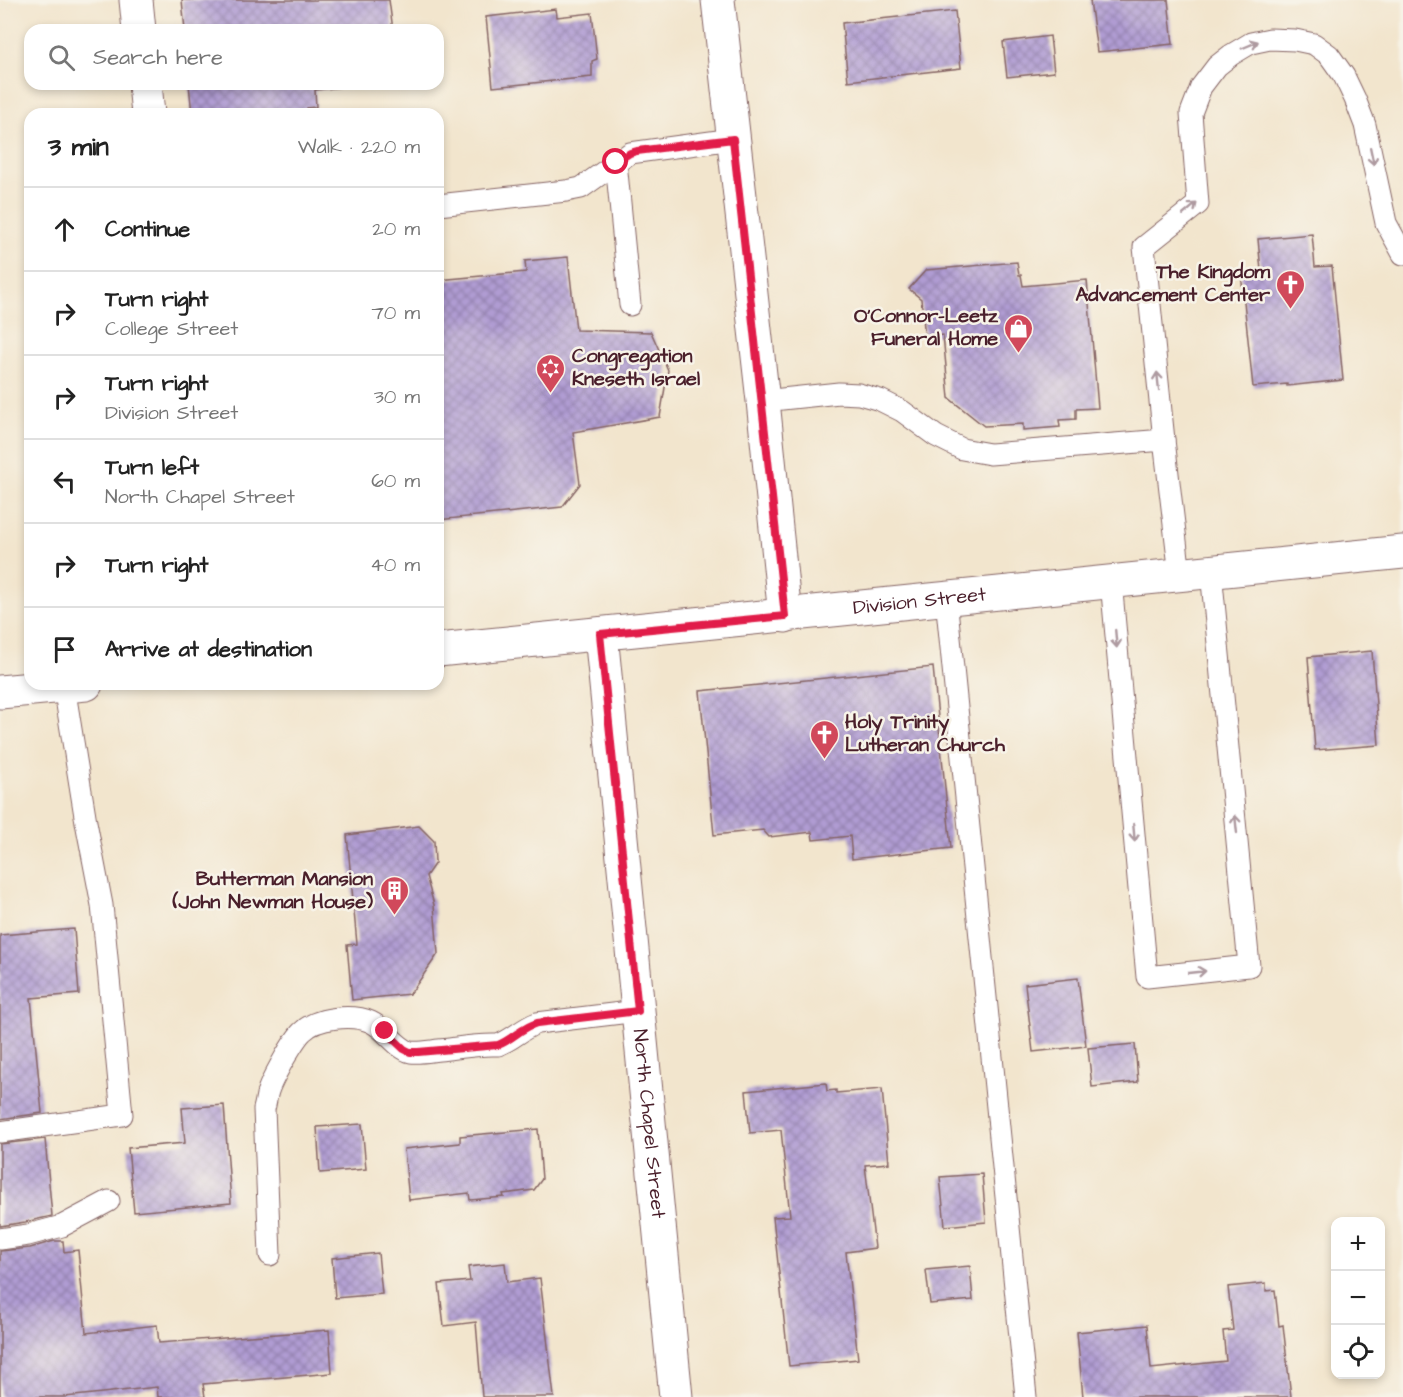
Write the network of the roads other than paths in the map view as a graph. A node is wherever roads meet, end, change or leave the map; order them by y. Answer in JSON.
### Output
{"nodes":[{"id":1,"x":135,"y":0,"type":"edge"},
{"id":2,"x":718,"y":0,"type":"edge"},
{"id":3,"x":138,"y":24,"type":"edge"},
{"id":4,"x":146,"y":90,"type":"edge"},
{"id":5,"x":147,"y":108,"type":"edge"},
{"id":6,"x":733,"y":139,"type":"junction"},
{"id":7,"x":616,"y":162,"type":"junction"},
{"id":8,"x":444,"y":204,"type":"edge"},
{"id":9,"x":1403,"y":254,"type":"edge"},
{"id":10,"x":630,"y":305,"type":"dead end"},
{"id":11,"x":763,"y":401,"type":"junction"},
{"id":12,"x":1164,"y":440,"type":"junction"},
{"id":13,"x":1403,"y":552,"type":"edge"},
{"id":14,"x":1196,"y":573,"type":"junction"},
{"id":15,"x":1111,"y":581,"type":"junction"},
{"id":16,"x":946,"y":598,"type":"junction"},
{"id":17,"x":785,"y":616,"type":"junction"},
{"id":18,"x":600,"y":634,"type":"junction"},
{"id":19,"x":444,"y":649,"type":"edge"},
{"id":20,"x":24,"y":690,"type":"edge"},
{"id":21,"x":75,"y":690,"type":"edge"},
{"id":22,"x":0,"y":692,"type":"edge"},
{"id":23,"x":638,"y":1011,"type":"junction"},
{"id":24,"x":0,"y":1132,"type":"edge"},
{"id":25,"x":109,"y":1201,"type":"dead end"},
{"id":26,"x":0,"y":1239,"type":"edge"},
{"id":27,"x":270,"y":1255,"type":"dead end"},
{"id":28,"x":676,"y":1397,"type":"edge"},
{"id":29,"x":1026,"y":1397,"type":"edge"}],
"edges":[{"from":1,"to":3,"type":"street"},
{"from":2,"to":6,"type":"street"},
{"from":4,"to":5,"type":"street"},
{"from":6,"to":7,"type":"lane"},
{"from":6,"to":11,"type":"street"},
{"from":7,"to":8,"type":"lane"},
{"from":7,"to":10,"type":"lane"},
{"from":12,"to":9,"type":"lane","one_way":true},
{"from":11,"to":12,"type":"lane"},
{"from":11,"to":17,"type":"street"},
{"from":12,"to":14,"type":"lane"},
{"from":13,"to":14,"type":"street","name":"Division Street"},
{"from":14,"to":15,"type":"street","name":"Division Street"},
{"from":15,"to":14,"type":"lane","one_way":true},
{"from":15,"to":16,"type":"street","name":"Division Street"},
{"from":16,"to":17,"type":"street","name":"Division Street"},
{"from":16,"to":29,"type":"lane"},
{"from":17,"to":18,"type":"street","name":"Division Street"},
{"from":18,"to":19,"type":"street","name":"Division Street"},
{"from":18,"to":23,"type":"street","name":"North Chapel Street"},
{"from":20,"to":22,"type":"street"},
{"from":21,"to":24,"type":"lane"},
{"from":23,"to":27,"type":"lane"},
{"from":23,"to":28,"type":"street","name":"North Chapel Street"},
{"from":25,"to":26,"type":"lane"}]}
